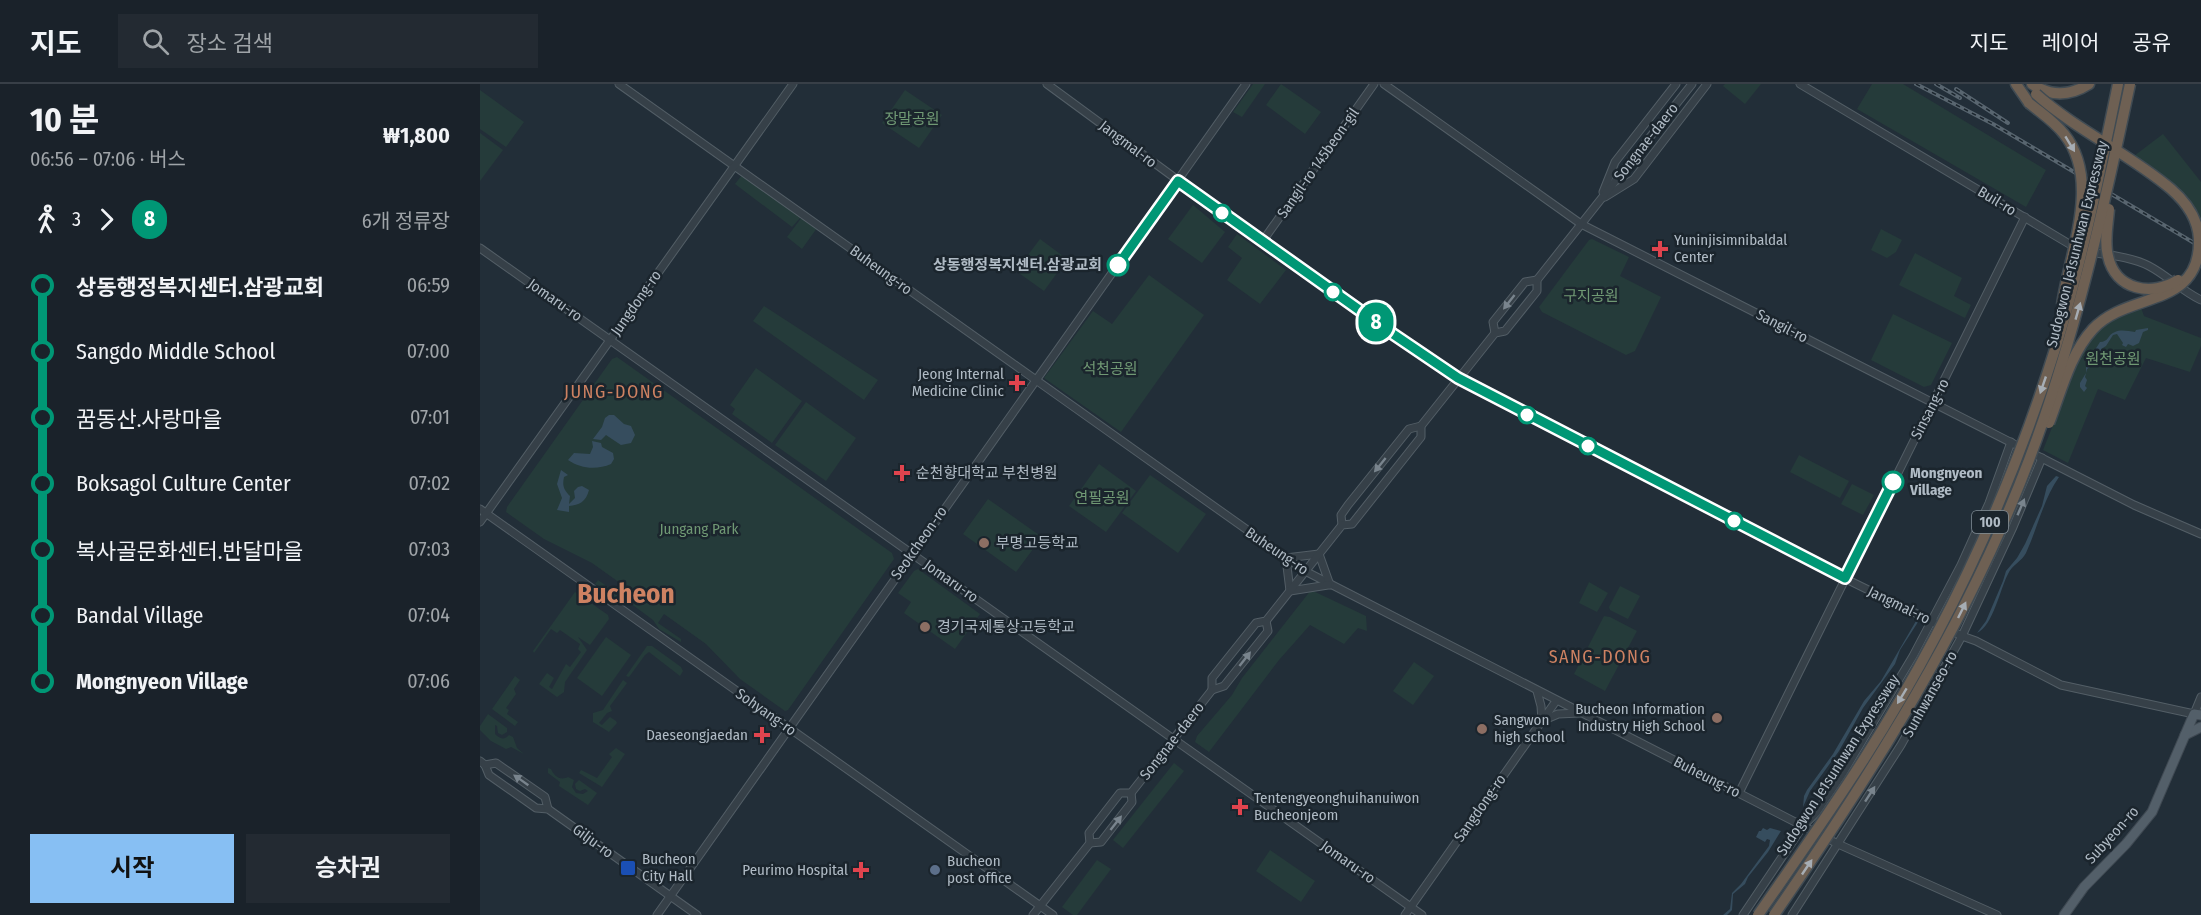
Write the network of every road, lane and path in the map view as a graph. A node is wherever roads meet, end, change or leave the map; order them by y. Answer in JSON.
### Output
{"nodes":[{"id":1,"x":619,"y":84,"type":"edge"},
{"id":2,"x":793,"y":84,"type":"edge"},
{"id":3,"x":1047,"y":84,"type":"edge"},
{"id":4,"x":1246,"y":84,"type":"edge"},
{"id":5,"x":1374,"y":84,"type":"edge"},
{"id":6,"x":1384,"y":84,"type":"edge"},
{"id":7,"x":1676,"y":84,"type":"edge"},
{"id":8,"x":1692,"y":84,"type":"edge"},
{"id":9,"x":1707,"y":84,"type":"edge"},
{"id":10,"x":1800,"y":84,"type":"edge"},
{"id":11,"x":2018,"y":84,"type":"edge"},
{"id":12,"x":2026,"y":84,"type":"edge"},
{"id":13,"x":2089,"y":84,"type":"edge"},
{"id":14,"x":2118,"y":84,"type":"edge"},
{"id":15,"x":2130,"y":84,"type":"edge"},
{"id":16,"x":2034,"y":93,"type":"edge"},
{"id":17,"x":733,"y":166,"type":"junction"},
{"id":18,"x":2112,"y":171,"type":"junction"},
{"id":19,"x":1178,"y":181,"type":"junction"},
{"id":20,"x":1600,"y":200,"type":"junction"},
{"id":21,"x":2025,"y":217,"type":"junction"},
{"id":22,"x":1581,"y":224,"type":"junction"},
{"id":23,"x":1262,"y":242,"type":"junction"},
{"id":24,"x":480,"y":248,"type":"edge"},
{"id":25,"x":1537,"y":280,"type":"junction"},
{"id":26,"x":2201,"y":300,"type":"edge"},
{"id":27,"x":1495,"y":333,"type":"junction"},
{"id":28,"x":610,"y":339,"type":"junction"},
{"id":29,"x":2057,"y":343,"type":"junction"},
{"id":30,"x":1458,"y":378,"type":"junction"},
{"id":31,"x":1035,"y":381,"type":"junction"},
{"id":32,"x":1934,"y":403,"type":"junction"},
{"id":33,"x":1420,"y":426,"type":"junction"},
{"id":34,"x":2010,"y":442,"type":"junction"},
{"id":35,"x":2042,"y":458,"type":"junction"},
{"id":36,"x":2029,"y":460,"type":"junction"},
{"id":37,"x":483,"y":511,"type":"edge"},
{"id":38,"x":480,"y":522,"type":"edge"},
{"id":39,"x":1342,"y":525,"type":"junction"},
{"id":40,"x":2201,"y":534,"type":"edge"},
{"id":41,"x":912,"y":553,"type":"junction"},
{"id":42,"x":1319,"y":554,"type":"junction"},
{"id":43,"x":1286,"y":558,"type":"junction"},
{"id":44,"x":1305,"y":572,"type":"junction"},
{"id":45,"x":1845,"y":578,"type":"junction"},
{"id":46,"x":1329,"y":585,"type":"junction"},
{"id":47,"x":1290,"y":591,"type":"junction"},
{"id":48,"x":1266,"y":621,"type":"junction"},
{"id":49,"x":1933,"y":621,"type":"junction"},
{"id":50,"x":1962,"y":636,"type":"junction"},
{"id":51,"x":1212,"y":690,"type":"junction"},
{"id":52,"x":1537,"y":691,"type":"junction"},
{"id":53,"x":2201,"y":698,"type":"edge"},
{"id":54,"x":1556,"y":701,"type":"junction"},
{"id":55,"x":1581,"y":713,"type":"junction"},
{"id":56,"x":2197,"y":715,"type":"edge"},
{"id":57,"x":1542,"y":722,"type":"junction"},
{"id":58,"x":2201,"y":727,"type":"edge"},
{"id":59,"x":789,"y":728,"type":"junction"},
{"id":60,"x":2185,"y":735,"type":"junction"},
{"id":61,"x":1174,"y":739,"type":"junction"},
{"id":62,"x":483,"y":763,"type":"edge"},
{"id":63,"x":1131,"y":793,"type":"junction"},
{"id":64,"x":1739,"y":793,"type":"junction"},
{"id":65,"x":548,"y":809,"type":"junction"},
{"id":66,"x":1803,"y":826,"type":"junction"},
{"id":67,"x":1090,"y":843,"type":"junction"},
{"id":68,"x":1838,"y":844,"type":"junction"},
{"id":69,"x":1776,"y":889,"type":"junction"},
{"id":70,"x":670,"y":896,"type":"junction"},
{"id":71,"x":1040,"y":906,"type":"junction"},
{"id":72,"x":1410,"y":907,"type":"junction"},
{"id":73,"x":657,"y":915,"type":"edge"},
{"id":74,"x":697,"y":915,"type":"edge"},
{"id":75,"x":1033,"y":915,"type":"edge"},
{"id":76,"x":1053,"y":915,"type":"edge"},
{"id":77,"x":1405,"y":915,"type":"edge"},
{"id":78,"x":1422,"y":915,"type":"edge"},
{"id":79,"x":1743,"y":915,"type":"edge"},
{"id":80,"x":1752,"y":915,"type":"edge"},
{"id":81,"x":1758,"y":915,"type":"edge"},
{"id":82,"x":1776,"y":915,"type":"edge"},
{"id":83,"x":1792,"y":915,"type":"edge"},
{"id":84,"x":1997,"y":915,"type":"edge"},
{"id":85,"x":2064,"y":915,"type":"edge"}],
"edges":[{"from":1,"to":17,"type":"street","name":"Buheung-ro"},
{"from":2,"to":17,"type":"street","name":"Jungdong-ro"},
{"from":3,"to":19,"type":"street","name":"Jangmal-ro"},
{"from":4,"to":19,"type":"street","name":"Seokcheon-ro"},
{"from":5,"to":23,"type":"street","name":"Sangil-ro 145beon-gil"},
{"from":6,"to":22,"type":"street","name":"Sangil-ro"},
{"from":7,"to":20,"type":"street","name":"Songnae-daero"},
{"from":8,"to":20,"type":"street","name":"Songnae-daero"},
{"from":9,"to":20,"type":"street","name":"Songnae-daero"},
{"from":10,"to":21,"type":"street","name":"Buil-ro"},
{"from":11,"to":16,"type":"highway"},
{"from":12,"to":16,"type":"highway"},
{"from":13,"to":16,"type":"highway"},
{"from":14,"to":29,"type":"highway","name":"Sudogwon Je1sunhwan Expressway","number":"100","bridge":true},
{"from":15,"to":18,"type":"highway","name":"Sudogwon Je1sunhwan Expressway","number":"100","bridge":true},
{"from":16,"to":18,"type":"highway","bridge":true},
{"from":16,"to":29,"type":"highway","one_way":true,"bridge":true},
{"from":16,"to":36,"type":"highway","bridge":true},
{"from":17,"to":28,"type":"street","name":"Jungdong-ro"},
{"from":17,"to":31,"type":"street","name":"Buheung-ro"},
{"from":36,"to":18,"type":"highway","name":"Sudogwon Je1sunhwan Expressway","number":"100","one_way":true,"bridge":true},
{"from":19,"to":23,"type":"street","name":"Jangmal-ro"},
{"from":19,"to":31,"type":"street","name":"Seokcheon-ro"},
{"from":20,"to":22,"type":"street","name":"Songnae-daero"},
{"from":21,"to":26,"type":"street","name":"Buil-ro"},
{"from":21,"to":32,"type":"street","name":"Sinsang-ro"},
{"from":22,"to":25,"type":"street","name":"Songnae-daero"},
{"from":22,"to":32,"type":"street","name":"Sangil-ro"},
{"from":23,"to":30,"type":"street","name":"Jangmal-ro"},
{"from":24,"to":28,"type":"street","name":"Jomaru-ro"},
{"from":25,"to":27,"type":"street","name":"Songnae-daero"},
{"from":25,"to":27,"type":"street","name":"Songnae-daero","one_way":true},
{"from":27,"to":30,"type":"street","name":"Songnae-daero"},
{"from":28,"to":37,"type":"street","name":"Jungdong-ro"},
{"from":28,"to":41,"type":"street","name":"Jomaru-ro"},
{"from":29,"to":69,"type":"highway","name":"Sudogwon Je1sunhwan Expressway","number":"100","one_way":true,"bridge":true},
{"from":30,"to":33,"type":"street","name":"Songnae-daero"},
{"from":30,"to":45,"type":"street","name":"Jangmal-ro"},
{"from":31,"to":41,"type":"street","name":"Seokcheon-ro"},
{"from":31,"to":43,"type":"street","name":"Buheung-ro"},
{"from":32,"to":34,"type":"street","name":"Sangil-ro"},
{"from":32,"to":45,"type":"street","name":"Sinsang-ro"},
{"from":33,"to":39,"type":"street","name":"Songnae-daero","one_way":true},
{"from":33,"to":39,"type":"street","name":"Songnae-daero"},
{"from":34,"to":35,"type":"street","name":"Sangil-ro"},
{"from":34,"to":49,"type":"street"},
{"from":35,"to":40,"type":"street","name":"Sangil-ro"},
{"from":50,"to":35,"type":"street","name":"Sunhwanseo-ro","one_way":true},
{"from":82,"to":36,"type":"highway","name":"Sudogwon Je1sunhwan Expressway","number":"100","one_way":true,"bridge":true},
{"from":37,"to":38,"type":"street","name":"Jungdong-ro"},
{"from":37,"to":59,"type":"street","name":"Sohyang-ro"},
{"from":39,"to":42,"type":"street","name":"Songnae-daero"},
{"from":41,"to":59,"type":"street","name":"Seokcheon-ro"},
{"from":41,"to":61,"type":"street","name":"Jomaru-ro"},
{"from":42,"to":43,"type":"street"},
{"from":42,"to":44,"type":"street","name":"Songnae-daero"},
{"from":42,"to":46,"type":"street"},
{"from":43,"to":44,"type":"street","name":"Buheung-ro"},
{"from":43,"to":47,"type":"street"},
{"from":44,"to":46,"type":"street","name":"Buheung-ro"},
{"from":44,"to":47,"type":"street","name":"Songnae-daero"},
{"from":45,"to":49,"type":"street","name":"Jangmal-ro"},
{"from":45,"to":64,"type":"street","name":"Sinsang-ro"},
{"from":46,"to":47,"type":"street"},
{"from":46,"to":52,"type":"street","name":"Buheung-ro"},
{"from":47,"to":48,"type":"street","name":"Songnae-daero"},
{"from":48,"to":51,"type":"street","name":"Songnae-daero"},
{"from":51,"to":48,"type":"street","name":"Songnae-daero","one_way":true},
{"from":49,"to":50,"type":"street","name":"Jangmal-ro"},
{"from":49,"to":66,"type":"street"},
{"from":50,"to":56,"type":"street","name":"Jangmal-ro"},
{"from":68,"to":50,"type":"street","name":"Sunhwanseo-ro","one_way":true},
{"from":51,"to":61,"type":"street","name":"Songnae-daero"},
{"from":52,"to":54,"type":"street","name":"Buheung-ro"},
{"from":52,"to":57,"type":"street"},
{"from":53,"to":56,"type":"street"},
{"from":54,"to":55,"type":"street","name":"Buheung-ro"},
{"from":54,"to":57,"type":"street","name":"Sangdong-ro"},
{"from":55,"to":57,"type":"street"},
{"from":55,"to":64,"type":"street","name":"Buheung-ro"},
{"from":56,"to":60,"type":"main road","name":"Subyeon-ro"},
{"from":57,"to":72,"type":"street","name":"Sangdong-ro"},
{"from":58,"to":60,"type":"main road"},
{"from":59,"to":70,"type":"street","name":"Seokcheon-ro"},
{"from":59,"to":71,"type":"street","name":"Sohyang-ro"},
{"from":60,"to":85,"type":"main road","name":"Subyeon-ro"},
{"from":61,"to":63,"type":"street","name":"Songnae-daero"},
{"from":61,"to":72,"type":"street","name":"Jomaru-ro"},
{"from":62,"to":65,"type":"street","name":"Gilju-ro"},
{"from":65,"to":62,"type":"street","name":"Gilju-ro","one_way":true},
{"from":67,"to":63,"type":"street","name":"Songnae-daero","one_way":true},
{"from":63,"to":67,"type":"street","name":"Songnae-daero"},
{"from":64,"to":66,"type":"street","name":"Buheung-ro"},
{"from":65,"to":70,"type":"street","name":"Gilju-ro"},
{"from":66,"to":68,"type":"street","name":"Buheung-ro"},
{"from":66,"to":79,"type":"street"},
{"from":67,"to":71,"type":"street","name":"Songnae-daero"},
{"from":68,"to":83,"type":"street","name":"Sunhwanseo-ro"},
{"from":68,"to":84,"type":"street","name":"Buheung-ro"},
{"from":69,"to":80,"type":"highway","bridge":true},
{"from":69,"to":81,"type":"highway","name":"Sudogwon Je1sunhwan Expressway","number":"100","bridge":true},
{"from":70,"to":73,"type":"street","name":"Seokcheon-ro"},
{"from":70,"to":74,"type":"street","name":"Gilju-ro"},
{"from":71,"to":75,"type":"street","name":"Songnae-daero"},
{"from":71,"to":76,"type":"street","name":"Sohyang-ro"},
{"from":72,"to":77,"type":"street","name":"Sangdong-ro"},
{"from":72,"to":78,"type":"street","name":"Jomaru-ro"}]}
